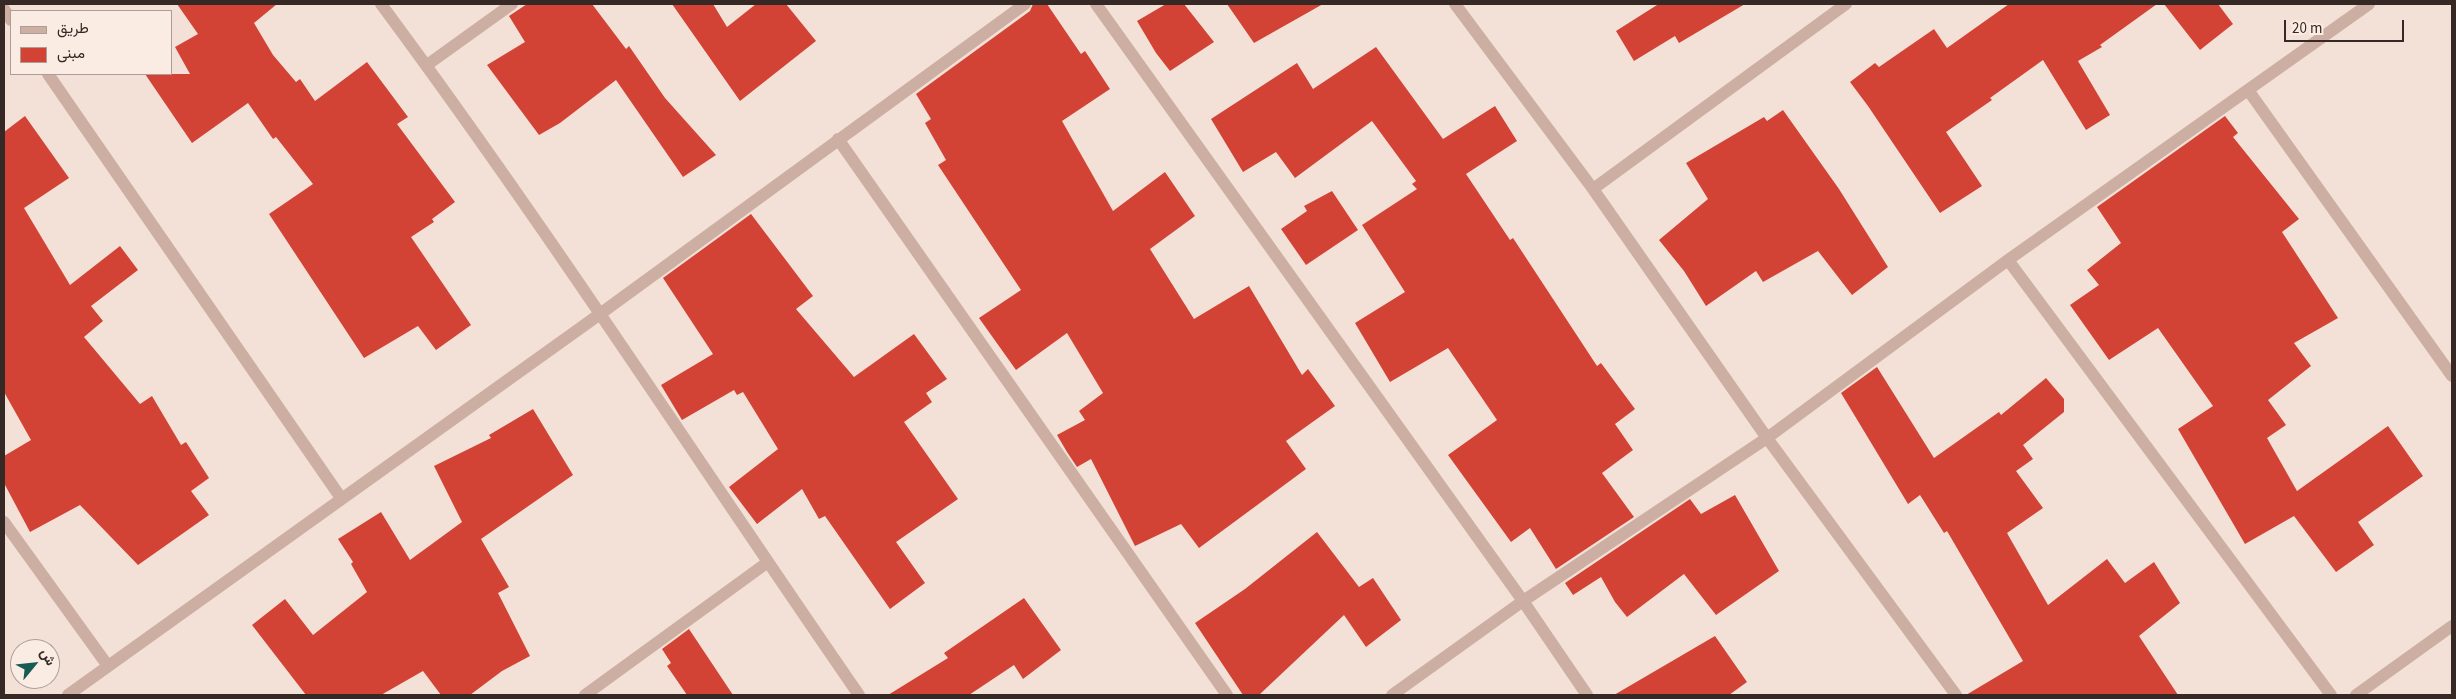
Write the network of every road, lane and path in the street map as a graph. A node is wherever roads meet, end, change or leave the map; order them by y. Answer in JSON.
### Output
{"nodes":[{"id":1,"x":381,"y":4,"type":"edge"},
{"id":2,"x":512,"y":4,"type":"edge"},
{"id":3,"x":1026,"y":4,"type":"edge"},
{"id":4,"x":1096,"y":4,"type":"edge"},
{"id":5,"x":1455,"y":4,"type":"edge"},
{"id":6,"x":1846,"y":4,"type":"edge"},
{"id":7,"x":2369,"y":4,"type":"edge"},
{"id":8,"x":427,"y":65,"type":"junction"},
{"id":9,"x":49,"y":75,"type":"edge"},
{"id":10,"x":2248,"y":90,"type":"junction"},
{"id":11,"x":838,"y":139,"type":"junction"},
{"id":12,"x":1593,"y":189,"type":"junction"},
{"id":13,"x":2008,"y":260,"type":"junction"},
{"id":14,"x":600,"y":314,"type":"junction"},
{"id":15,"x":2452,"y":376,"type":"edge"},
{"id":16,"x":1767,"y":438,"type":"junction"},
{"id":17,"x":341,"y":498,"type":"junction"},
{"id":18,"x":4,"y":522,"type":"edge"},
{"id":19,"x":768,"y":562,"type":"junction"},
{"id":20,"x":1523,"y":601,"type":"junction"},
{"id":21,"x":2452,"y":626,"type":"edge"},
{"id":22,"x":108,"y":666,"type":"junction"},
{"id":23,"x":68,"y":695,"type":"edge"},
{"id":24,"x":585,"y":695,"type":"edge"},
{"id":25,"x":859,"y":695,"type":"edge"},
{"id":26,"x":1227,"y":695,"type":"edge"},
{"id":27,"x":1392,"y":695,"type":"edge"},
{"id":28,"x":1587,"y":695,"type":"edge"},
{"id":29,"x":1956,"y":695,"type":"edge"},
{"id":30,"x":2331,"y":695,"type":"edge"},
{"id":31,"x":2356,"y":695,"type":"edge"}],
"edges":[{"from":1,"to":8,"type":"street"},
{"from":2,"to":8,"type":"street"},
{"from":3,"to":11,"type":"street"},
{"from":4,"to":20,"type":"street"},
{"from":5,"to":12,"type":"street"},
{"from":6,"to":12,"type":"street"},
{"from":7,"to":10,"type":"street"},
{"from":8,"to":14,"type":"street"},
{"from":9,"to":17,"type":"street"},
{"from":10,"to":13,"type":"street"},
{"from":10,"to":15,"type":"street"},
{"from":11,"to":14,"type":"street"},
{"from":11,"to":26,"type":"street"},
{"from":12,"to":16,"type":"street"},
{"from":13,"to":16,"type":"street"},
{"from":13,"to":30,"type":"street"},
{"from":14,"to":17,"type":"street"},
{"from":14,"to":19,"type":"street"},
{"from":16,"to":20,"type":"street"},
{"from":16,"to":29,"type":"street"},
{"from":17,"to":22,"type":"street"},
{"from":18,"to":22,"type":"street"},
{"from":19,"to":24,"type":"street"},
{"from":19,"to":25,"type":"street"},
{"from":20,"to":27,"type":"street"},
{"from":20,"to":28,"type":"street"},
{"from":21,"to":31,"type":"street"},
{"from":22,"to":23,"type":"street"}]}
